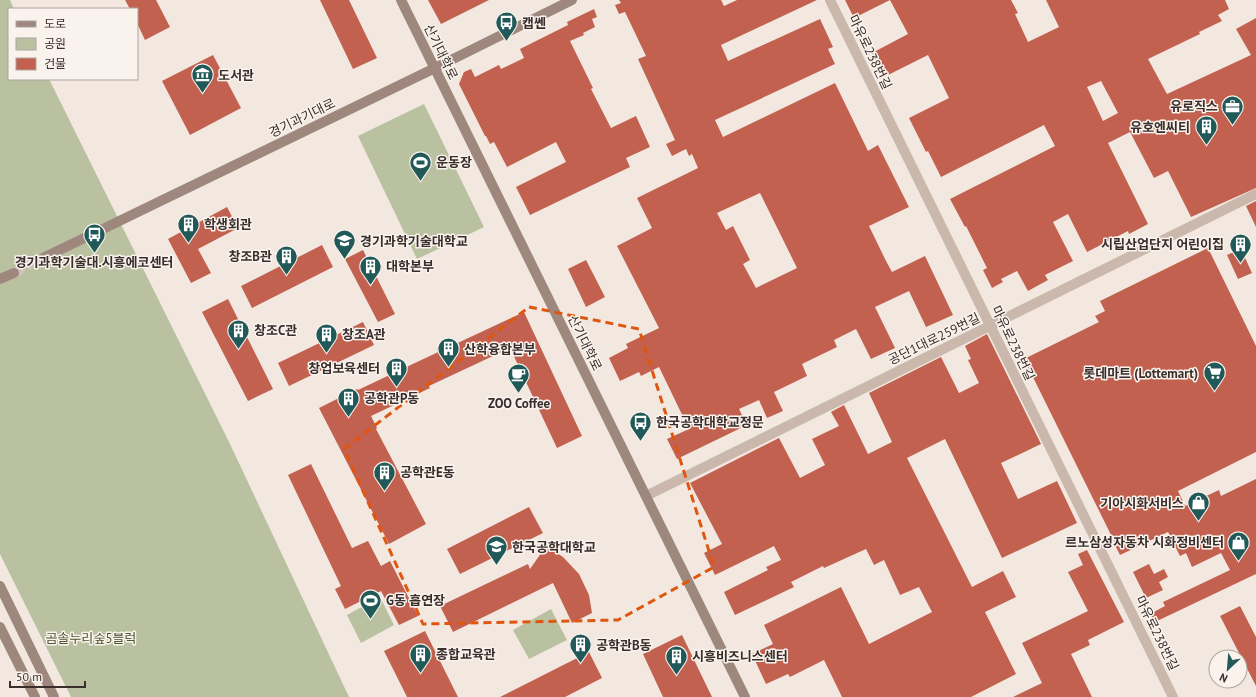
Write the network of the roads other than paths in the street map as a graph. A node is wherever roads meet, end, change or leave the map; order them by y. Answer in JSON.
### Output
{"nodes":[{"id":1,"x":401,"y":0,"type":"edge"},
{"id":2,"x":572,"y":0,"type":"edge"},
{"id":3,"x":830,"y":0,"type":"edge"},
{"id":4,"x":435,"y":68,"type":"junction"},
{"id":5,"x":1256,"y":194,"type":"edge"},
{"id":6,"x":43,"y":258,"type":"tunnel mouth"},
{"id":7,"x":14,"y":273,"type":"tunnel mouth"},
{"id":8,"x":0,"y":279,"type":"edge"},
{"id":9,"x":990,"y":325,"type":"junction"},
{"id":10,"x":646,"y":496,"type":"junction"},
{"id":11,"x":0,"y":586,"type":"edge"},
{"id":12,"x":0,"y":627,"type":"edge"},
{"id":13,"x":35,"y":697,"type":"edge"},
{"id":14,"x":54,"y":697,"type":"edge"},
{"id":15,"x":745,"y":697,"type":"edge"},
{"id":16,"x":1174,"y":697,"type":"edge"}],
"edges":[{"from":1,"to":4,"type":"street","name":"산기대학로"},
{"from":2,"to":4,"type":"street","name":"경기과기대로"},
{"from":3,"to":9,"type":"street","name":"마유로238번길"},
{"from":4,"to":6,"type":"street","name":"경기과기대로"},
{"from":4,"to":10,"type":"street","name":"산기대학로"},
{"from":5,"to":9,"type":"street","name":"공단1대로259번길"},
{"from":7,"to":8,"type":"street"},
{"from":9,"to":10,"type":"street","name":"공단1대로259번길"},
{"from":9,"to":16,"type":"street","name":"마유로238번길"},
{"from":10,"to":15,"type":"street","name":"산기대학로"},
{"from":11,"to":14,"type":"street"},
{"from":12,"to":13,"type":"street"}]}
